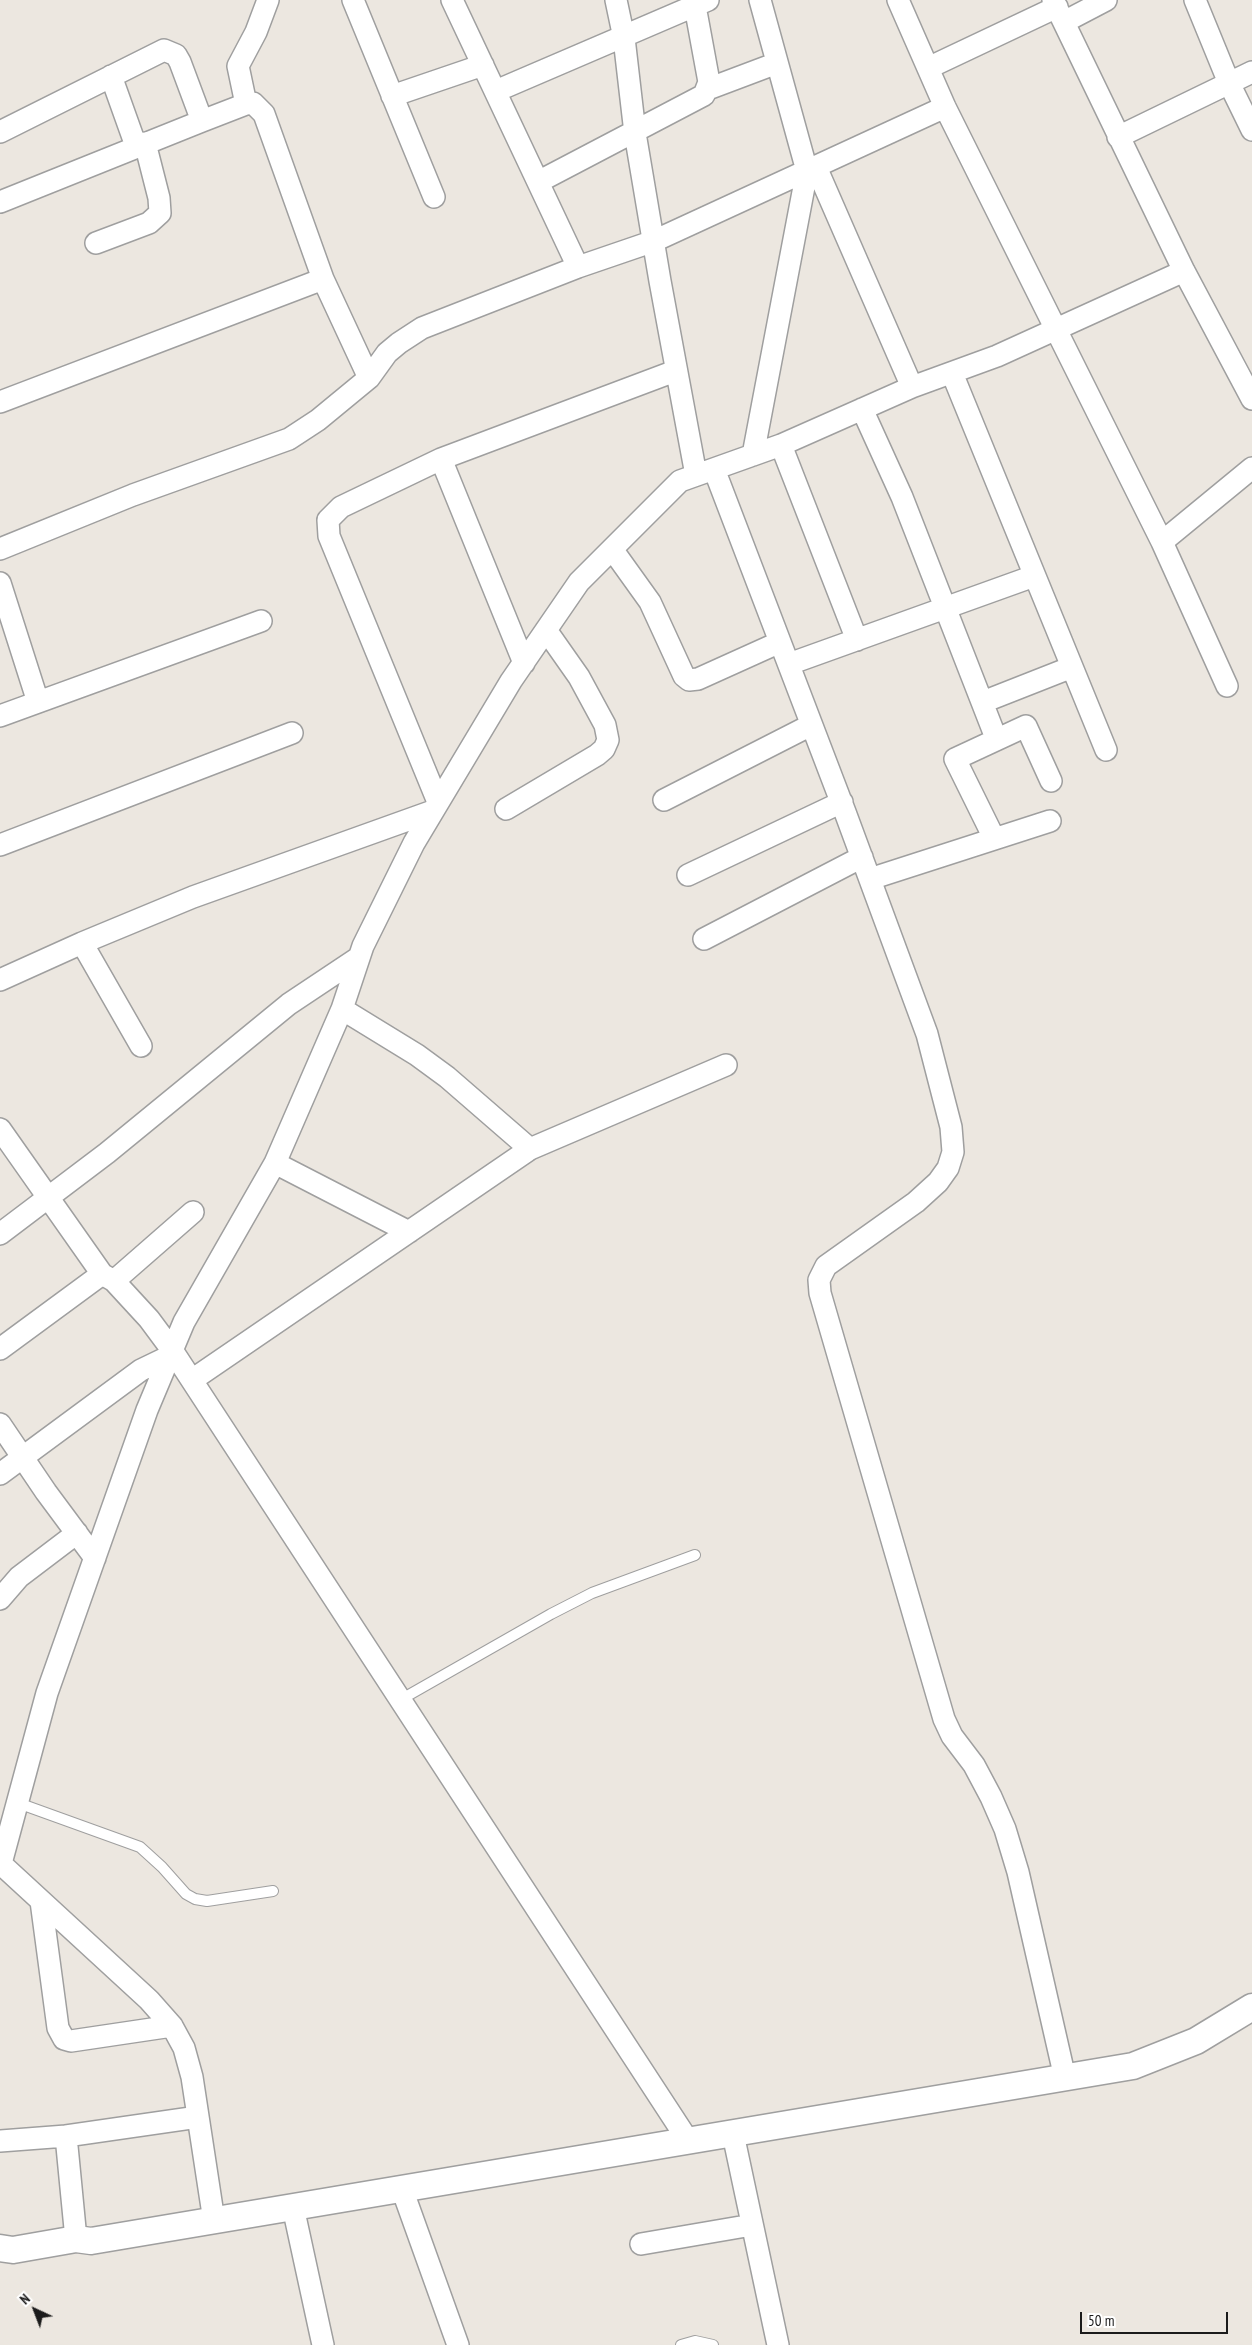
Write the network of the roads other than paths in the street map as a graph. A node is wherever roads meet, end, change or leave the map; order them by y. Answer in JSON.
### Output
{"nodes":[{"id":1,"x":268,"y":0,"type":"edge"},
{"id":2,"x":353,"y":0,"type":"edge"},
{"id":3,"x":452,"y":0,"type":"edge"},
{"id":4,"x":616,"y":0,"type":"edge"},
{"id":5,"x":760,"y":0,"type":"edge"},
{"id":6,"x":898,"y":0,"type":"edge"},
{"id":7,"x":1106,"y":0,"type":"edge"},
{"id":8,"x":1195,"y":0,"type":"edge"},
{"id":9,"x":702,"y":3,"type":"edge"},
{"id":10,"x":1058,"y":10,"type":"edge"},
{"id":11,"x":624,"y":38,"type":"junction"},
{"id":12,"x":777,"y":63,"type":"junction"},
{"id":13,"x":483,"y":65,"type":"junction"},
{"id":14,"x":928,"y":68,"type":"junction"},
{"id":15,"x":1252,"y":72,"type":"edge"},
{"id":16,"x":111,"y":76,"type":"junction"},
{"id":17,"x":1229,"y":83,"type":"junction"},
{"id":18,"x":708,"y":89,"type":"junction"},
{"id":19,"x":496,"y":91,"type":"junction"},
{"id":20,"x":392,"y":96,"type":"junction"},
{"id":21,"x":246,"y":104,"type":"junction"},
{"id":22,"x":945,"y":107,"type":"junction"},
{"id":23,"x":202,"y":120,"type":"junction"},
{"id":24,"x":1252,"y":130,"type":"edge"},
{"id":25,"x":0,"y":132,"type":"edge"},
{"id":26,"x":635,"y":133,"type":"junction"},
{"id":27,"x":1118,"y":137,"type":"junction"},
{"id":28,"x":141,"y":145,"type":"junction"},
{"id":29,"x":812,"y":169,"type":"junction"},
{"id":30,"x":538,"y":182,"type":"junction"},
{"id":31,"x":434,"y":197,"type":"dead end"},
{"id":32,"x":0,"y":202,"type":"edge"},
{"id":33,"x":654,"y":241,"type":"junction"},
{"id":34,"x":96,"y":243,"type":"dead end"},
{"id":35,"x":578,"y":267,"type":"junction"},
{"id":36,"x":1184,"y":272,"type":"junction"},
{"id":37,"x":323,"y":279,"type":"junction"},
{"id":38,"x":1057,"y":329,"type":"junction"},
{"id":39,"x":675,"y":371,"type":"junction"},
{"id":40,"x":952,"y":373,"type":"junction"},
{"id":41,"x":369,"y":378,"type":"junction"},
{"id":42,"x":912,"y":387,"type":"junction"},
{"id":43,"x":1252,"y":399,"type":"edge"},
{"id":44,"x":0,"y":402,"type":"edge"},
{"id":45,"x":862,"y":409,"type":"junction"},
{"id":46,"x":781,"y":446,"type":"junction"},
{"id":47,"x":753,"y":456,"type":"junction"},
{"id":48,"x":441,"y":459,"type":"junction"},
{"id":49,"x":1252,"y":468,"type":"edge"},
{"id":50,"x":705,"y":472,"type":"junction"},
{"id":51,"x":1162,"y":542,"type":"junction"},
{"id":52,"x":0,"y":549,"type":"edge"},
{"id":53,"x":612,"y":549,"type":"junction"},
{"id":54,"x":1034,"y":576,"type":"junction"},
{"id":55,"x":0,"y":583,"type":"edge"},
{"id":56,"x":946,"y":608,"type":"junction"},
{"id":57,"x":261,"y":621,"type":"dead end"},
{"id":58,"x":546,"y":630,"type":"junction"},
{"id":59,"x":857,"y":640,"type":"junction"},
{"id":60,"x":780,"y":642,"type":"junction"},
{"id":61,"x":524,"y":663,"type":"junction"},
{"id":62,"x":788,"y":664,"type":"junction"},
{"id":63,"x":1072,"y":666,"type":"junction"},
{"id":64,"x":1227,"y":686,"type":"dead end"},
{"id":65,"x":38,"y":702,"type":"junction"},
{"id":66,"x":983,"y":702,"type":"junction"},
{"id":67,"x":0,"y":716,"type":"edge"},
{"id":68,"x":811,"y":726,"type":"junction"},
{"id":69,"x":292,"y":733,"type":"dead end"},
{"id":70,"x":996,"y":738,"type":"junction"},
{"id":71,"x":1106,"y":750,"type":"dead end"},
{"id":72,"x":1052,"y":781,"type":"dead end"},
{"id":73,"x":664,"y":800,"type":"dead end"},
{"id":74,"x":842,"y":802,"type":"junction"},
{"id":75,"x":436,"y":807,"type":"junction"},
{"id":76,"x":506,"y":809,"type":"dead end"},
{"id":77,"x":1050,"y":821,"type":"dead end"},
{"id":78,"x":994,"y":838,"type":"junction"},
{"id":79,"x":0,"y":845,"type":"edge"},
{"id":80,"x":862,"y":857,"type":"junction"},
{"id":81,"x":688,"y":875,"type":"dead end"},
{"id":82,"x":870,"y":879,"type":"junction"},
{"id":83,"x":704,"y":939,"type":"dead end"},
{"id":84,"x":82,"y":943,"type":"junction"},
{"id":85,"x":358,"y":958,"type":"junction"},
{"id":86,"x":0,"y":980,"type":"edge"},
{"id":87,"x":342,"y":1009,"type":"junction"},
{"id":88,"x":141,"y":1046,"type":"dead end"},
{"id":89,"x":726,"y":1066,"type":"dead end"},
{"id":90,"x":0,"y":1129,"type":"edge"},
{"id":91,"x":530,"y":1149,"type":"junction"},
{"id":92,"x":274,"y":1163,"type":"junction"},
{"id":93,"x":48,"y":1197,"type":"junction"},
{"id":94,"x":193,"y":1212,"type":"dead end"},
{"id":95,"x":409,"y":1232,"type":"junction"},
{"id":96,"x":0,"y":1234,"type":"edge"},
{"id":97,"x":108,"y":1278,"type":"junction"},
{"id":98,"x":0,"y":1349,"type":"edge"},
{"id":99,"x":171,"y":1353,"type":"junction"},
{"id":100,"x":192,"y":1380,"type":"junction"},
{"id":101,"x":0,"y":1424,"type":"edge"},
{"id":102,"x":22,"y":1457,"type":"junction"},
{"id":103,"x":0,"y":1474,"type":"edge"},
{"id":104,"x":77,"y":1534,"type":"junction"},
{"id":105,"x":695,"y":1555,"type":"dead end"},
{"id":106,"x":95,"y":1558,"type":"junction"},
{"id":107,"x":0,"y":1599,"type":"edge"},
{"id":108,"x":400,"y":1700,"type":"junction"},
{"id":109,"x":18,"y":1802,"type":"junction"},
{"id":110,"x":0,"y":1865,"type":"edge"},
{"id":111,"x":273,"y":1891,"type":"dead end"},
{"id":112,"x":40,"y":1901,"type":"junction"},
{"id":113,"x":1252,"y":2007,"type":"edge"},
{"id":114,"x":172,"y":2026,"type":"junction"},
{"id":115,"x":1065,"y":2078,"type":"junction"},
{"id":116,"x":198,"y":2117,"type":"junction"},
{"id":117,"x":733,"y":2134,"type":"junction"},
{"id":118,"x":66,"y":2136,"type":"junction"},
{"id":119,"x":0,"y":2141,"type":"edge"},
{"id":120,"x":689,"y":2142,"type":"junction"},
{"id":121,"x":402,"y":2189,"type":"junction"},
{"id":122,"x":294,"y":2207,"type":"junction"},
{"id":123,"x":214,"y":2220,"type":"junction"},
{"id":124,"x":752,"y":2225,"type":"junction"},
{"id":125,"x":76,"y":2239,"type":"junction"},
{"id":126,"x":641,"y":2244,"type":"dead end"},
{"id":127,"x":0,"y":2248,"type":"edge"},
{"id":128,"x":322,"y":2345,"type":"edge"},
{"id":129,"x":458,"y":2345,"type":"edge"},
{"id":130,"x":681,"y":2345,"type":"edge"},
{"id":131,"x":713,"y":2345,"type":"edge"},
{"id":132,"x":778,"y":2345,"type":"edge"}],
"edges":[{"from":1,"to":21,"type":"street"},
{"from":2,"to":20,"type":"street"},
{"from":3,"to":13,"type":"street"},
{"from":4,"to":11,"type":"street"},
{"from":5,"to":12,"type":"street"},
{"from":6,"to":14,"type":"street"},
{"from":7,"to":10,"type":"street"},
{"from":8,"to":17,"type":"street"},
{"from":9,"to":11,"type":"street"},
{"from":9,"to":18,"type":"street"},
{"from":10,"to":14,"type":"street"},
{"from":10,"to":27,"type":"street"},
{"from":11,"to":19,"type":"street"},
{"from":11,"to":26,"type":"street"},
{"from":12,"to":18,"type":"street"},
{"from":12,"to":29,"type":"street"},
{"from":13,"to":19,"type":"street"},
{"from":13,"to":20,"type":"street"},
{"from":14,"to":22,"type":"street"},
{"from":15,"to":17,"type":"street"},
{"from":16,"to":23,"type":"street"},
{"from":16,"to":25,"type":"street"},
{"from":16,"to":28,"type":"street"},
{"from":17,"to":24,"type":"street"},
{"from":17,"to":27,"type":"street"},
{"from":18,"to":26,"type":"street"},
{"from":19,"to":30,"type":"street"},
{"from":20,"to":31,"type":"street"},
{"from":21,"to":23,"type":"street"},
{"from":21,"to":37,"type":"street"},
{"from":22,"to":29,"type":"street"},
{"from":22,"to":38,"type":"street"},
{"from":23,"to":28,"type":"street"},
{"from":26,"to":30,"type":"street"},
{"from":26,"to":33,"type":"street"},
{"from":27,"to":36,"type":"street"},
{"from":28,"to":32,"type":"street"},
{"from":28,"to":34,"type":"street"},
{"from":29,"to":33,"type":"street"},
{"from":29,"to":42,"type":"street"},
{"from":29,"to":47,"type":"street"},
{"from":30,"to":35,"type":"street"},
{"from":33,"to":35,"type":"street"},
{"from":33,"to":39,"type":"street"},
{"from":35,"to":41,"type":"street"},
{"from":36,"to":38,"type":"street"},
{"from":36,"to":43,"type":"street"},
{"from":37,"to":41,"type":"street"},
{"from":37,"to":44,"type":"street"},
{"from":38,"to":40,"type":"street"},
{"from":38,"to":51,"type":"street"},
{"from":39,"to":48,"type":"street"},
{"from":39,"to":50,"type":"street"},
{"from":40,"to":42,"type":"street"},
{"from":40,"to":54,"type":"street"},
{"from":41,"to":52,"type":"street"},
{"from":42,"to":45,"type":"street"},
{"from":45,"to":46,"type":"street"},
{"from":45,"to":56,"type":"street"},
{"from":46,"to":47,"type":"street"},
{"from":46,"to":59,"type":"street"},
{"from":47,"to":50,"type":"street"},
{"from":48,"to":61,"type":"street"},
{"from":48,"to":75,"type":"street"},
{"from":49,"to":51,"type":"street"},
{"from":50,"to":53,"type":"street"},
{"from":50,"to":60,"type":"street"},
{"from":51,"to":64,"type":"street"},
{"from":53,"to":58,"type":"street"},
{"from":53,"to":60,"type":"street"},
{"from":54,"to":56,"type":"street"},
{"from":54,"to":63,"type":"street"},
{"from":55,"to":65,"type":"street"},
{"from":56,"to":59,"type":"street"},
{"from":56,"to":66,"type":"street"},
{"from":57,"to":65,"type":"street"},
{"from":58,"to":61,"type":"street"},
{"from":58,"to":76,"type":"street"},
{"from":59,"to":62,"type":"street"},
{"from":60,"to":62,"type":"street"},
{"from":61,"to":75,"type":"street"},
{"from":62,"to":68,"type":"street"},
{"from":63,"to":66,"type":"street"},
{"from":63,"to":71,"type":"street"},
{"from":65,"to":67,"type":"street"},
{"from":66,"to":70,"type":"street"},
{"from":68,"to":73,"type":"street"},
{"from":68,"to":74,"type":"street"},
{"from":69,"to":79,"type":"street"},
{"from":70,"to":72,"type":"street"},
{"from":70,"to":78,"type":"street"},
{"from":74,"to":80,"type":"street"},
{"from":74,"to":81,"type":"street"},
{"from":75,"to":84,"type":"street"},
{"from":75,"to":85,"type":"street"},
{"from":77,"to":78,"type":"street"},
{"from":78,"to":82,"type":"street"},
{"from":80,"to":82,"type":"street"},
{"from":80,"to":83,"type":"street"},
{"from":82,"to":115,"type":"street"},
{"from":84,"to":86,"type":"street"},
{"from":84,"to":88,"type":"street"},
{"from":85,"to":87,"type":"street"},
{"from":85,"to":93,"type":"street"},
{"from":87,"to":91,"type":"street"},
{"from":87,"to":92,"type":"street"},
{"from":89,"to":91,"type":"street"},
{"from":90,"to":93,"type":"street"},
{"from":91,"to":95,"type":"street"},
{"from":92,"to":95,"type":"street"},
{"from":92,"to":99,"type":"street"},
{"from":93,"to":96,"type":"street"},
{"from":93,"to":97,"type":"street"},
{"from":94,"to":97,"type":"street"},
{"from":95,"to":100,"type":"street"},
{"from":97,"to":98,"type":"street"},
{"from":97,"to":99,"type":"street"},
{"from":99,"to":100,"type":"street"},
{"from":99,"to":102,"type":"street"},
{"from":99,"to":106,"type":"street"},
{"from":100,"to":108,"type":"street"},
{"from":101,"to":102,"type":"street"},
{"from":102,"to":103,"type":"street"},
{"from":102,"to":104,"type":"street"},
{"from":104,"to":106,"type":"street"},
{"from":104,"to":107,"type":"street"},
{"from":105,"to":108,"type":"lane"},
{"from":106,"to":109,"type":"street"},
{"from":108,"to":120,"type":"street"},
{"from":109,"to":110,"type":"street"},
{"from":109,"to":111,"type":"lane"},
{"from":110,"to":112,"type":"street"},
{"from":112,"to":114,"type":"street"},
{"from":112,"to":114,"type":"street"},
{"from":113,"to":115,"type":"street"},
{"from":114,"to":116,"type":"street"},
{"from":115,"to":117,"type":"street"},
{"from":116,"to":118,"type":"street"},
{"from":116,"to":123,"type":"street"},
{"from":117,"to":120,"type":"street"},
{"from":117,"to":124,"type":"street"},
{"from":118,"to":119,"type":"street"},
{"from":118,"to":125,"type":"street"},
{"from":120,"to":121,"type":"street"},
{"from":121,"to":122,"type":"street"},
{"from":121,"to":129,"type":"street"},
{"from":122,"to":123,"type":"street"},
{"from":122,"to":128,"type":"street"},
{"from":123,"to":125,"type":"street"},
{"from":124,"to":126,"type":"street"},
{"from":124,"to":132,"type":"street"},
{"from":125,"to":127,"type":"street"},
{"from":130,"to":131,"type":"lane"}]}
